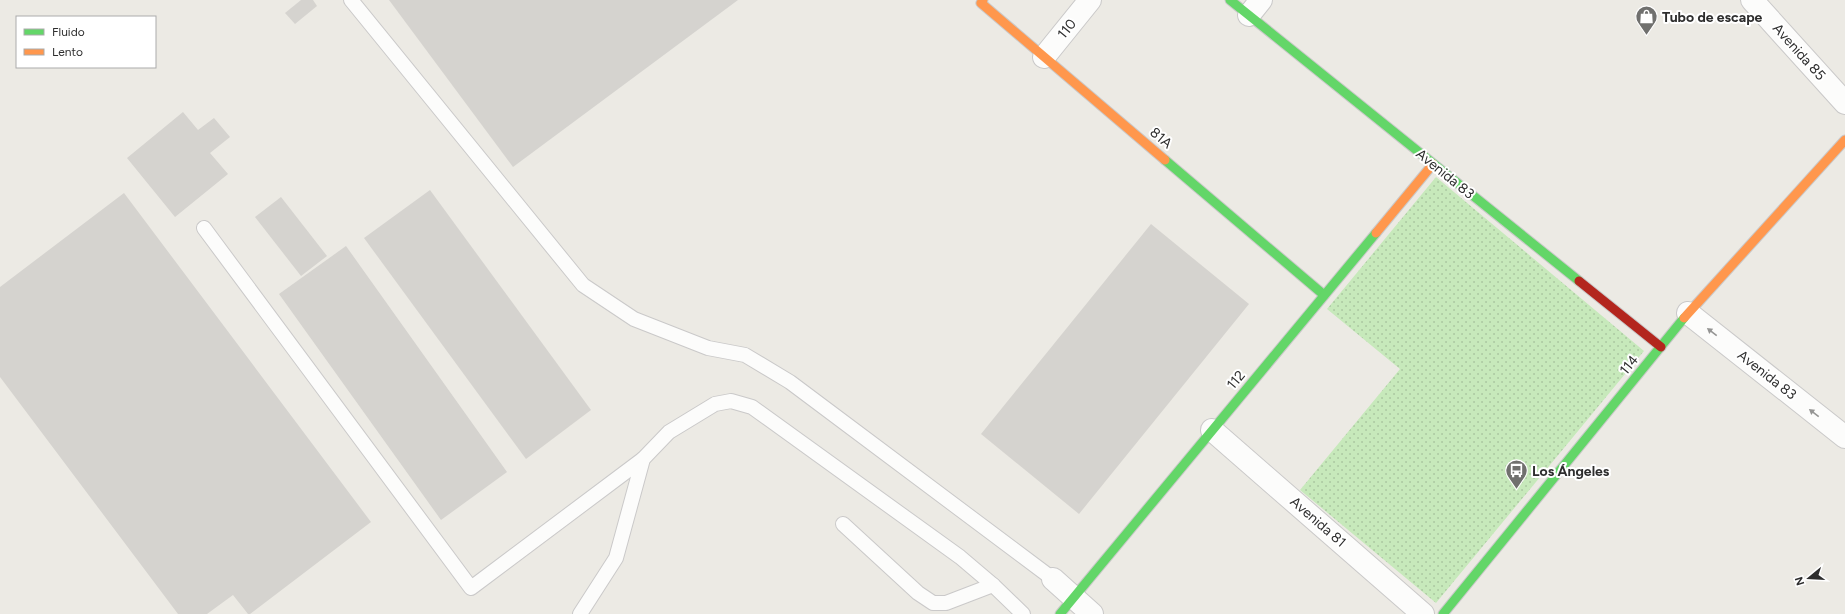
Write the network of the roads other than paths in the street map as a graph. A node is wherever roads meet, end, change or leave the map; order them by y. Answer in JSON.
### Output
{"nodes":[{"id":1,"x":351,"y":0,"type":"edge"},
{"id":2,"x":1090,"y":0,"type":"edge"},
{"id":3,"x":1230,"y":0,"type":"edge"},
{"id":4,"x":1752,"y":0,"type":"edge"},
{"id":5,"x":982,"y":1,"type":"edge"},
{"id":6,"x":1255,"y":8,"type":"edge"},
{"id":7,"x":1044,"y":57,"type":"junction"},
{"id":8,"x":1845,"y":103,"type":"edge"},
{"id":9,"x":1845,"y":140,"type":"edge"},
{"id":10,"x":1433,"y":164,"type":"junction"},
{"id":11,"x":204,"y":228,"type":"dead end"},
{"id":12,"x":1324,"y":295,"type":"junction"},
{"id":13,"x":1688,"y":313,"type":"junction"},
{"id":14,"x":1661,"y":347,"type":"junction"},
{"id":15,"x":1212,"y":430,"type":"junction"},
{"id":16,"x":1845,"y":437,"type":"edge"},
{"id":17,"x":643,"y":459,"type":"junction"},
{"id":18,"x":843,"y":524,"type":"dead end"},
{"id":19,"x":1053,"y":579,"type":"joint"},
{"id":20,"x":993,"y":586,"type":"junction"},
{"id":21,"x":1067,"y":606,"type":"edge"},
{"id":22,"x":580,"y":614,"type":"edge"},
{"id":23,"x":1023,"y":614,"type":"edge"},
{"id":24,"x":1092,"y":614,"type":"edge"},
{"id":25,"x":1423,"y":614,"type":"edge"},
{"id":26,"x":1443,"y":614,"type":"edge"}],
"edges":[{"from":1,"to":19,"type":"lane"},
{"from":2,"to":7,"type":"street","name":"110"},
{"from":3,"to":6,"type":"street","name":"Avenida 83"},
{"from":4,"to":8,"type":"street","name":"Avenida 85"},
{"from":5,"to":7,"type":"street","name":"81A"},
{"from":6,"to":10,"type":"street","name":"Avenida 83"},
{"from":7,"to":12,"type":"street","name":"81A"},
{"from":9,"to":13,"type":"street","name":"114"},
{"from":10,"to":12,"type":"street","name":"112"},
{"from":10,"to":14,"type":"street","name":"Avenida 83"},
{"from":11,"to":17,"type":"lane"},
{"from":12,"to":15,"type":"street","name":"112"},
{"from":13,"to":14,"type":"street","name":"114"},
{"from":16,"to":13,"type":"street","name":"Avenida 83","one_way":true},
{"from":14,"to":26,"type":"street","name":"114"},
{"from":15,"to":21,"type":"street","name":"112"},
{"from":15,"to":25,"type":"street","name":"Avenida 81"},
{"from":17,"to":20,"type":"lane"},
{"from":17,"to":22,"type":"lane"},
{"from":18,"to":20,"type":"lane"},
{"from":19,"to":21,"type":"street"},
{"from":20,"to":23,"type":"lane"},
{"from":21,"to":24,"type":"street"}]}
